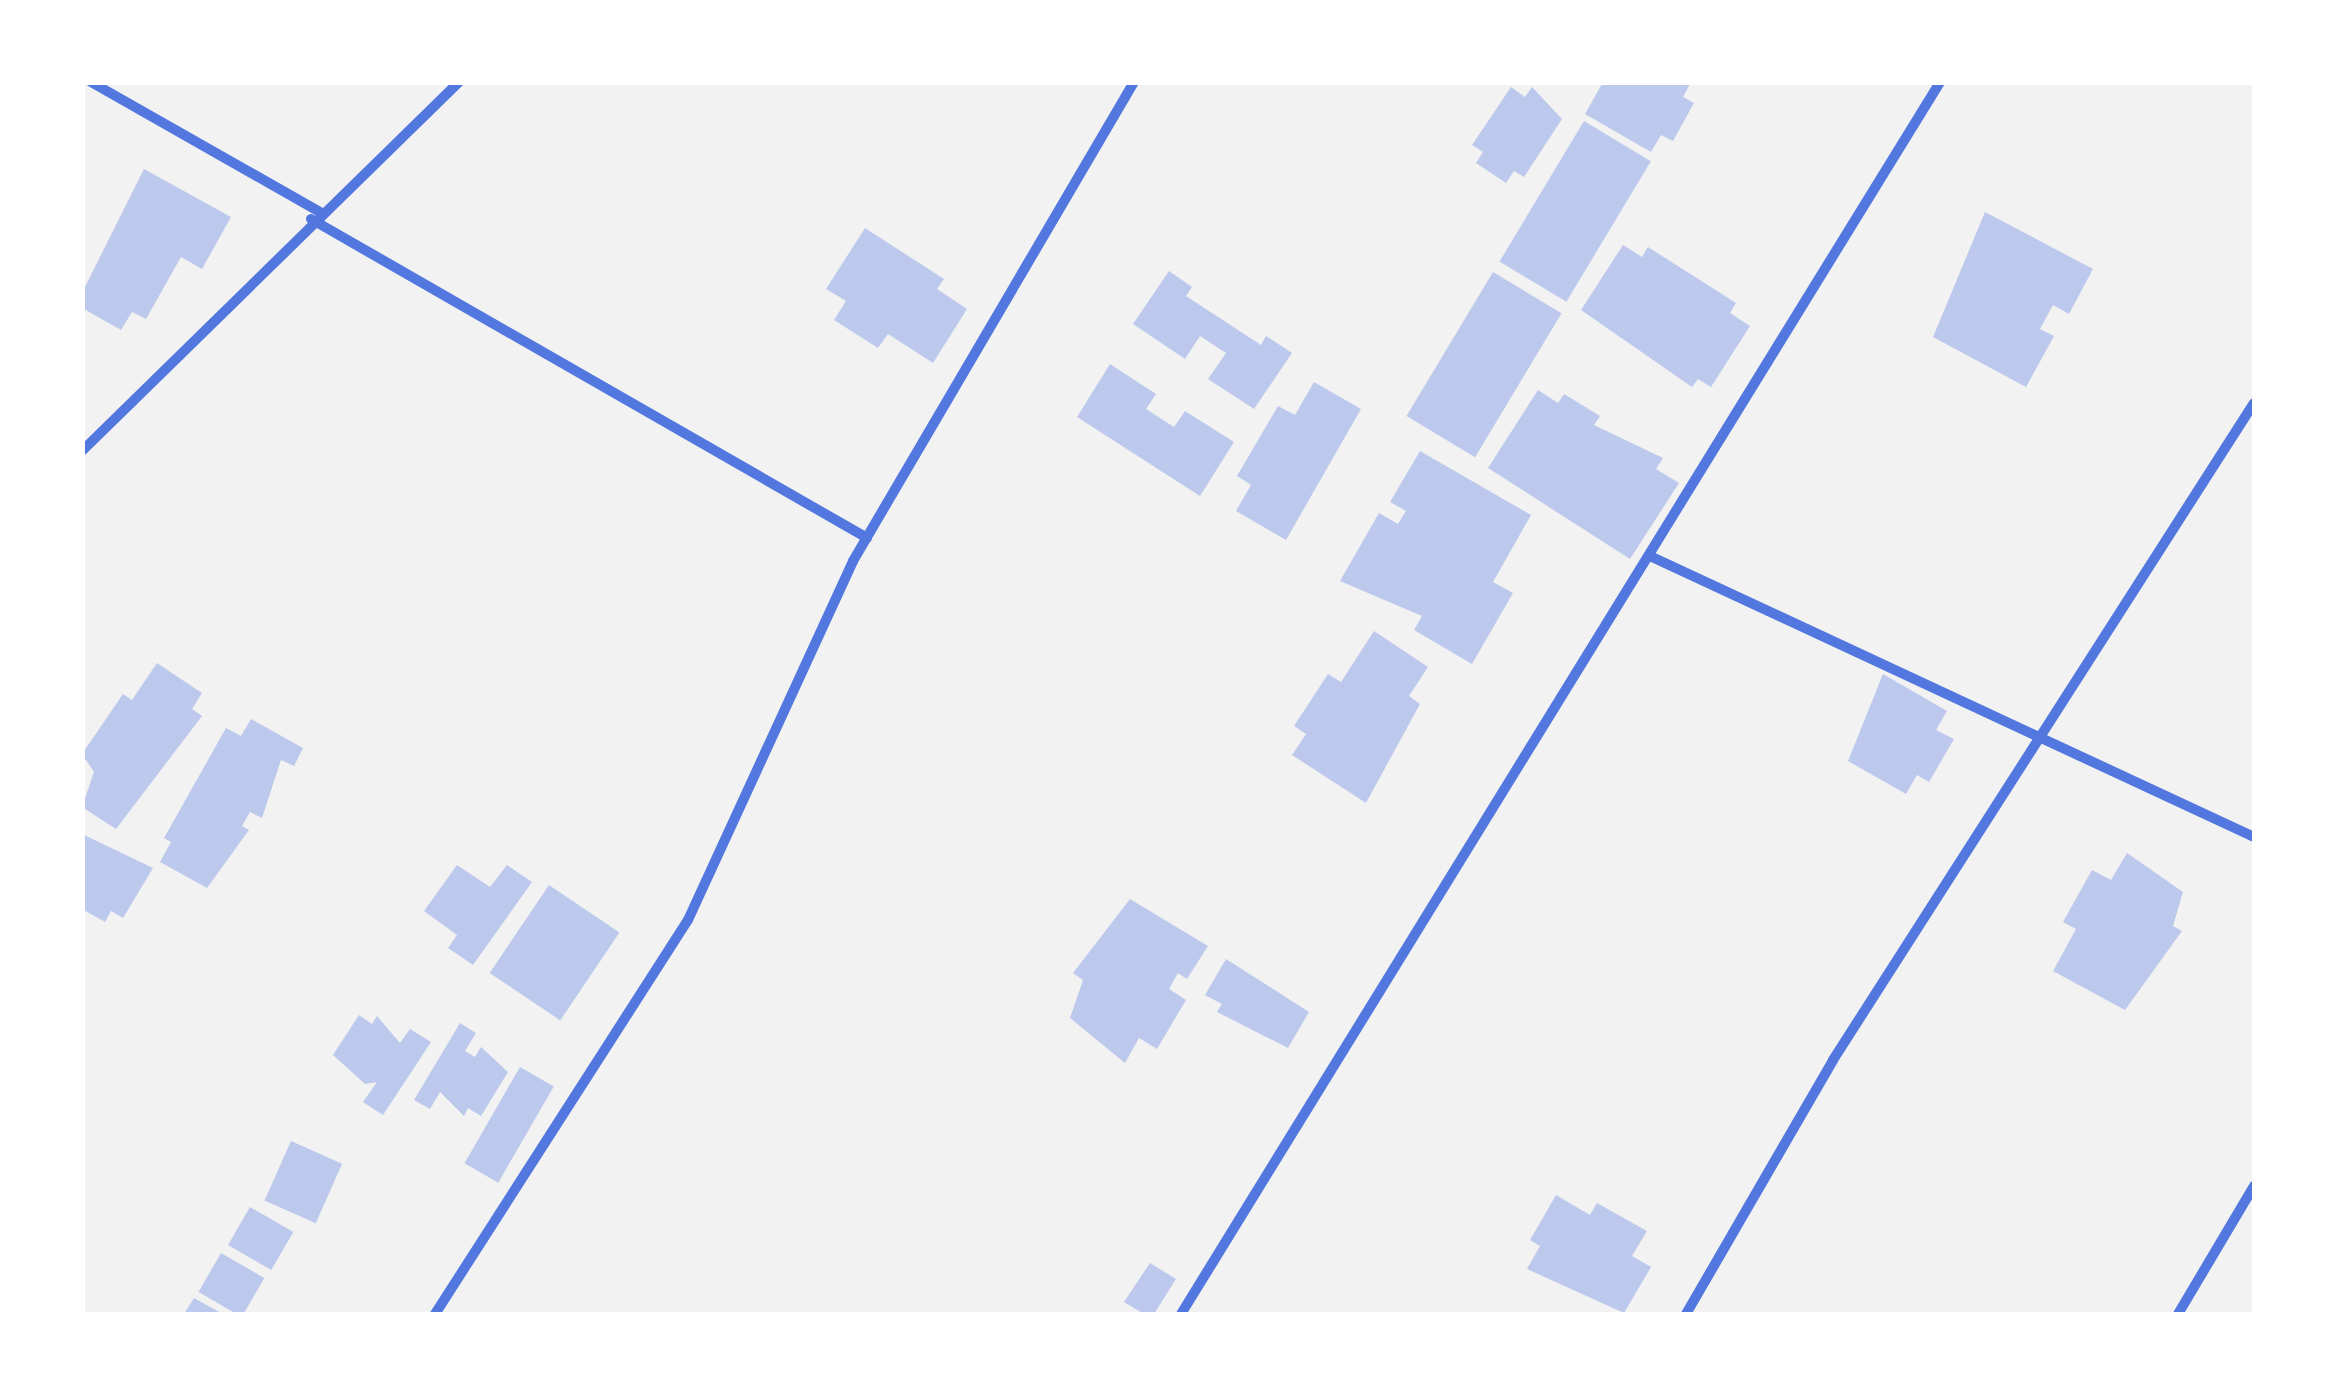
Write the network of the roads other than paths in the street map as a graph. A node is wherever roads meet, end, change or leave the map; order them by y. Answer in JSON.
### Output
{"nodes":[{"id":1,"x":91,"y":82,"type":"edge"},
{"id":2,"x":459,"y":82,"type":"edge"},
{"id":3,"x":1134,"y":82,"type":"edge"},
{"id":4,"x":1940,"y":82,"type":"edge"},
{"id":5,"x":316,"y":215,"type":"junction"},
{"id":6,"x":2254,"y":402,"type":"edge"},
{"id":7,"x":82,"y":451,"type":"edge"},
{"id":8,"x":867,"y":538,"type":"junction"},
{"id":9,"x":1652,"y":556,"type":"junction"},
{"id":10,"x":2042,"y":740,"type":"junction"},
{"id":11,"x":2254,"y":837,"type":"edge"},
{"id":12,"x":2254,"y":1186,"type":"edge"},
{"id":13,"x":435,"y":1314,"type":"edge"},
{"id":14,"x":1181,"y":1314,"type":"edge"},
{"id":15,"x":1686,"y":1314,"type":"edge"},
{"id":16,"x":2178,"y":1314,"type":"edge"}],
"edges":[{"from":1,"to":5,"type":"street"},
{"from":2,"to":5,"type":"street"},
{"from":3,"to":8,"type":"street"},
{"from":4,"to":9,"type":"street"},
{"from":5,"to":7,"type":"street"},
{"from":5,"to":8,"type":"street"},
{"from":6,"to":10,"type":"street"},
{"from":8,"to":13,"type":"street"},
{"from":9,"to":10,"type":"street"},
{"from":9,"to":14,"type":"street"},
{"from":10,"to":11,"type":"street"},
{"from":10,"to":15,"type":"street"},
{"from":12,"to":16,"type":"street"}]}
